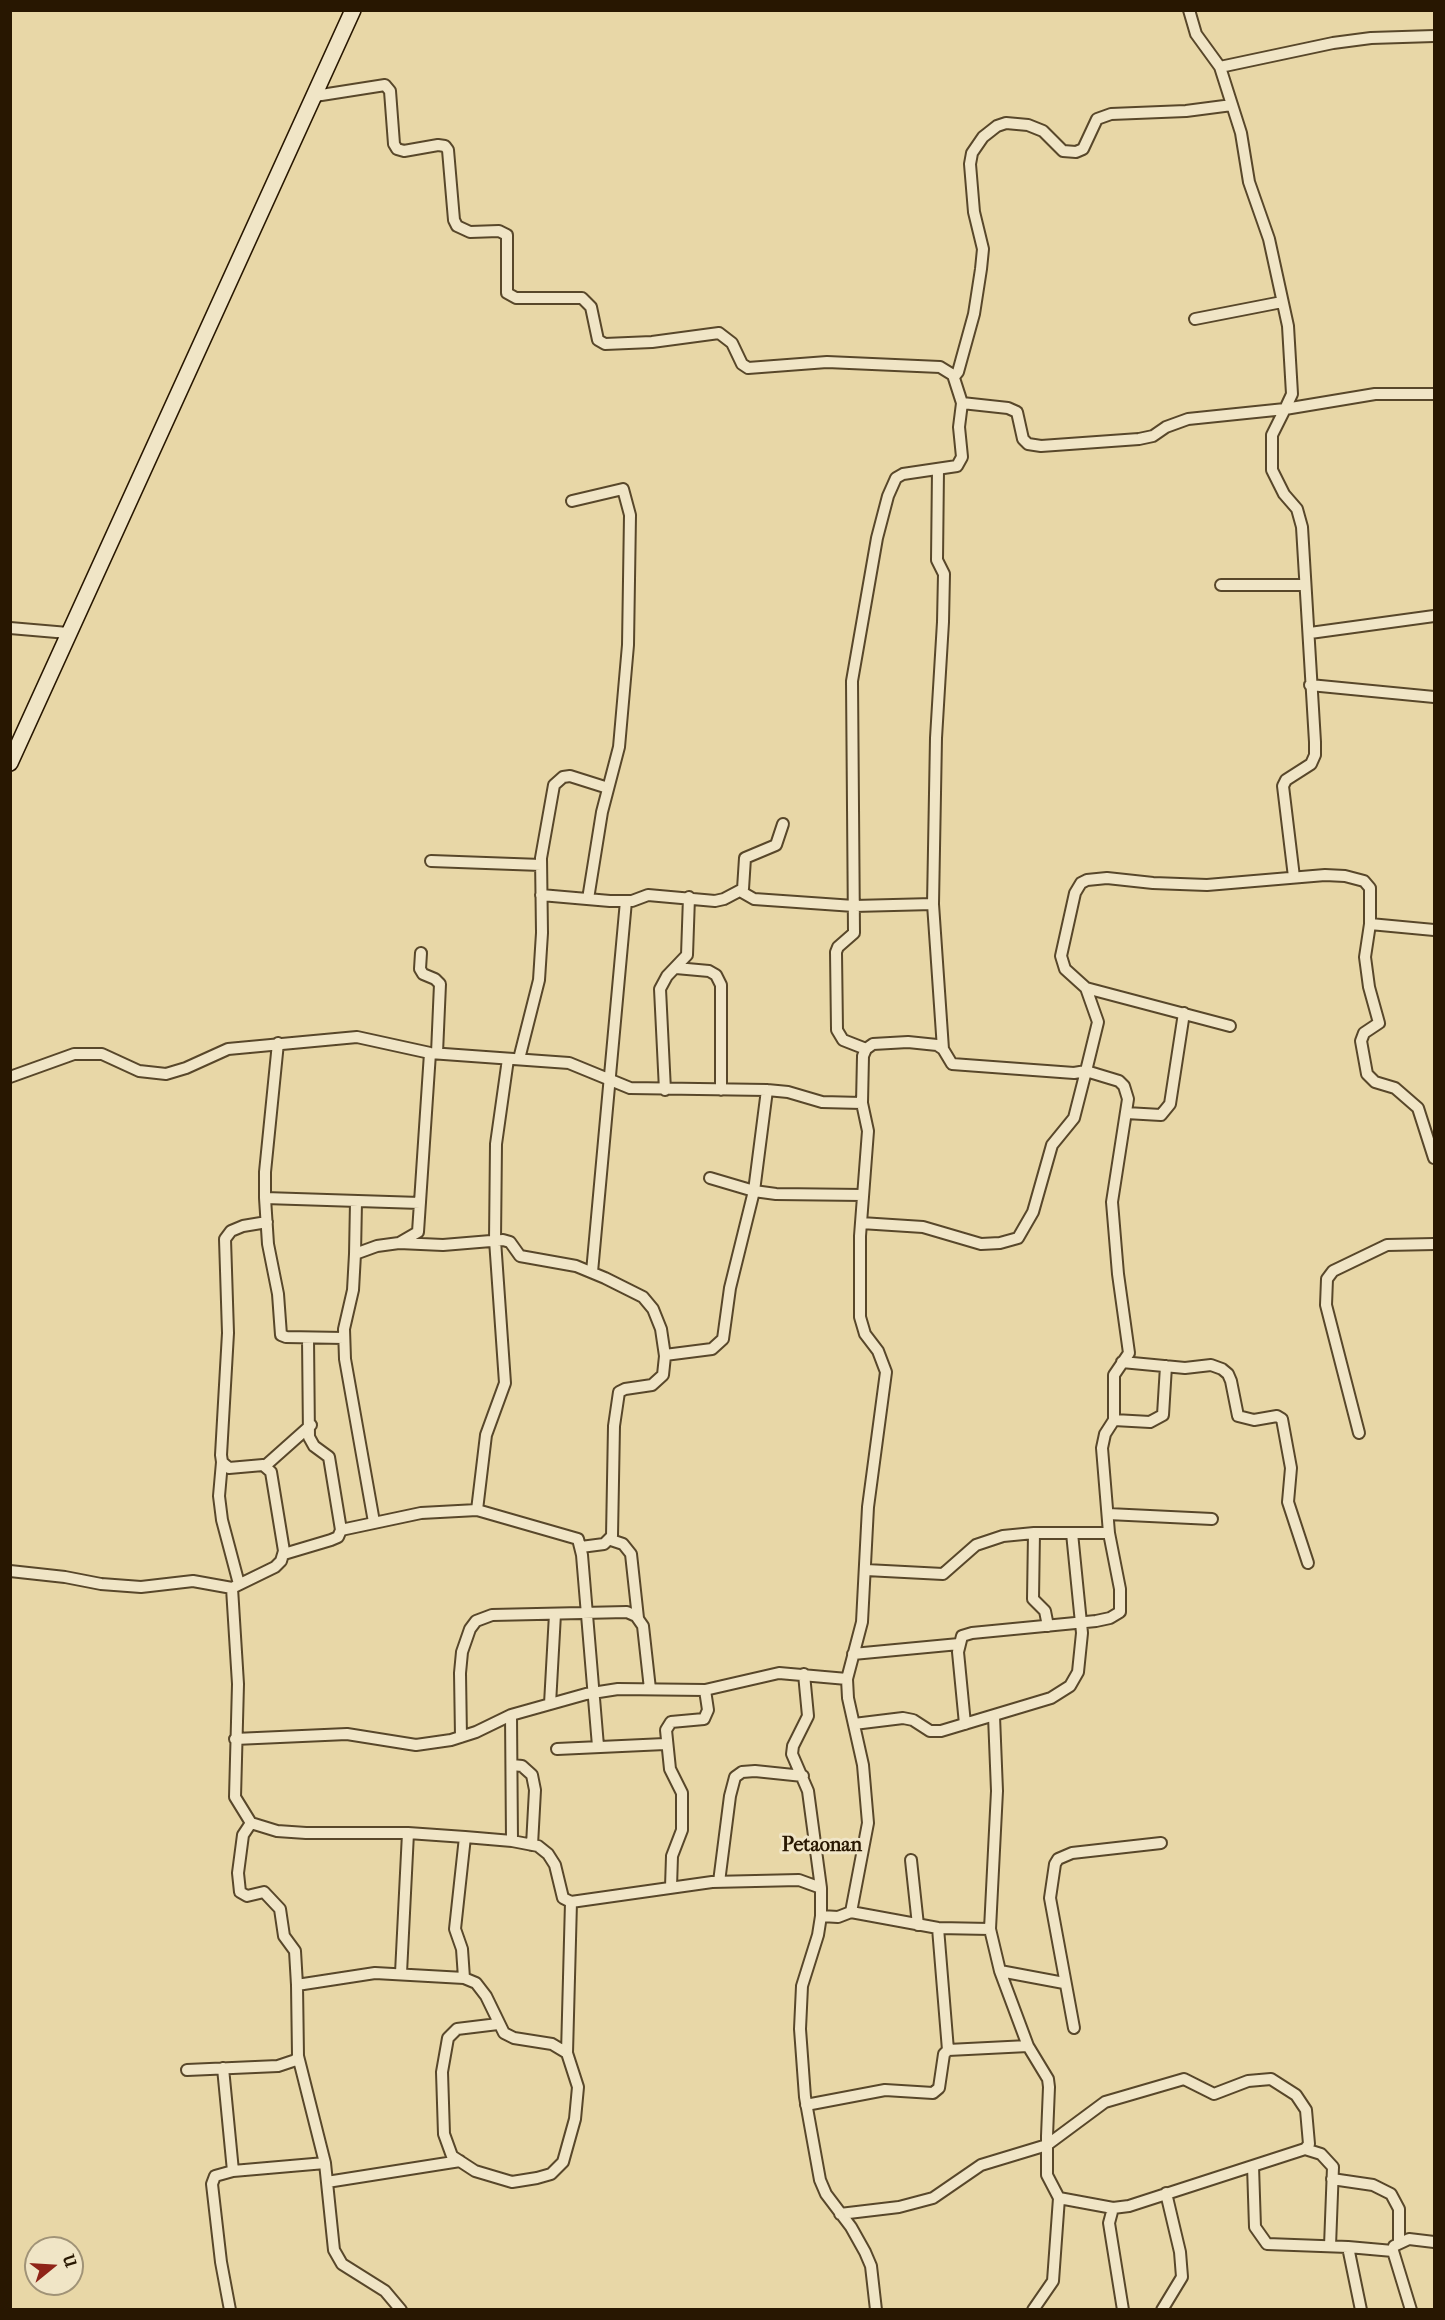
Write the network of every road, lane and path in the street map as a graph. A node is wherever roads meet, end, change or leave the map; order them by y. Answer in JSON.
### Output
{"nodes":[{"id":1,"x":353,"y":10,"type":"edge"},
{"id":2,"x":1189,"y":10,"type":"edge"},
{"id":3,"x":1434,"y":36,"type":"edge"},
{"id":4,"x":1220,"y":67,"type":"junction"},
{"id":5,"x":315,"y":96,"type":"junction"},
{"id":6,"x":1232,"y":105,"type":"junction"},
{"id":7,"x":1282,"y":302,"type":"junction"},
{"id":8,"x":1195,"y":319,"type":"dead end"},
{"id":9,"x":954,"y":376,"type":"junction"},
{"id":10,"x":1434,"y":394,"type":"edge"},
{"id":11,"x":962,"y":403,"type":"junction"},
{"id":12,"x":1285,"y":409,"type":"junction"},
{"id":13,"x":938,"y":470,"type":"junction"},
{"id":14,"x":572,"y":501,"type":"dead end"},
{"id":15,"x":1221,"y":585,"type":"dead end"},
{"id":16,"x":1305,"y":585,"type":"junction"},
{"id":17,"x":1434,"y":616,"type":"edge"},
{"id":18,"x":10,"y":628,"type":"edge"},
{"id":19,"x":68,"y":633,"type":"junction"},
{"id":20,"x":1310,"y":633,"type":"junction"},
{"id":21,"x":1310,"y":685,"type":"junction"},
{"id":22,"x":1434,"y":697,"type":"edge"},
{"id":23,"x":10,"y":763,"type":"edge"},
{"id":24,"x":608,"y":788,"type":"junction"},
{"id":25,"x":783,"y":824,"type":"dead end"},
{"id":26,"x":431,"y":861,"type":"dead end"},
{"id":27,"x":541,"y":865,"type":"junction"},
{"id":28,"x":1294,"y":877,"type":"junction"},
{"id":29,"x":740,"y":891,"type":"junction"},
{"id":30,"x":541,"y":895,"type":"junction"},
{"id":31,"x":689,"y":897,"type":"junction"},
{"id":32,"x":588,"y":899,"type":"junction"},
{"id":33,"x":626,"y":902,"type":"junction"},
{"id":34,"x":933,"y":904,"type":"junction"},
{"id":35,"x":854,"y":906,"type":"junction"},
{"id":36,"x":1370,"y":924,"type":"junction"},
{"id":37,"x":1434,"y":930,"type":"edge"},
{"id":38,"x":421,"y":953,"type":"dead end"},
{"id":39,"x":676,"y":968,"type":"junction"},
{"id":40,"x":1086,"y":988,"type":"junction"},
{"id":41,"x":1184,"y":1012,"type":"junction"},
{"id":42,"x":1230,"y":1026,"type":"dead end"},
{"id":43,"x":278,"y":1043,"type":"junction"},
{"id":44,"x":866,"y":1049,"type":"junction"},
{"id":45,"x":943,"y":1049,"type":"junction"},
{"id":46,"x":433,"y":1053,"type":"junction"},
{"id":47,"x":513,"y":1059,"type":"junction"},
{"id":48,"x":1086,"y":1071,"type":"junction"},
{"id":49,"x":10,"y":1077,"type":"edge"},
{"id":50,"x":609,"y":1080,"type":"junction"},
{"id":51,"x":665,"y":1090,"type":"junction"},
{"id":52,"x":721,"y":1090,"type":"junction"},
{"id":53,"x":767,"y":1090,"type":"junction"},
{"id":54,"x":862,"y":1103,"type":"junction"},
{"id":55,"x":1126,"y":1113,"type":"junction"},
{"id":56,"x":1434,"y":1158,"type":"edge"},
{"id":57,"x":710,"y":1178,"type":"dead end"},
{"id":58,"x":754,"y":1191,"type":"junction"},
{"id":59,"x":863,"y":1195,"type":"junction"},
{"id":60,"x":265,"y":1198,"type":"junction"},
{"id":61,"x":357,"y":1202,"type":"junction"},
{"id":62,"x":420,"y":1203,"type":"junction"},
{"id":63,"x":267,"y":1222,"type":"junction"},
{"id":64,"x":861,"y":1223,"type":"junction"},
{"id":65,"x":495,"y":1240,"type":"junction"},
{"id":66,"x":399,"y":1243,"type":"junction"},
{"id":67,"x":1434,"y":1244,"type":"edge"},
{"id":68,"x":355,"y":1254,"type":"junction"},
{"id":69,"x":592,"y":1272,"type":"junction"},
{"id":70,"x":308,"y":1338,"type":"junction"},
{"id":71,"x":344,"y":1338,"type":"junction"},
{"id":72,"x":665,"y":1355,"type":"junction"},
{"id":73,"x":1122,"y":1362,"type":"junction"},
{"id":74,"x":1166,"y":1366,"type":"junction"},
{"id":75,"x":1114,"y":1420,"type":"junction"},
{"id":76,"x":310,"y":1425,"type":"junction"},
{"id":77,"x":1359,"y":1433,"type":"dead end"},
{"id":78,"x":222,"y":1462,"type":"junction"},
{"id":79,"x":266,"y":1466,"type":"junction"},
{"id":80,"x":477,"y":1510,"type":"junction"},
{"id":81,"x":1108,"y":1514,"type":"junction"},
{"id":82,"x":1212,"y":1519,"type":"dead end"},
{"id":83,"x":374,"y":1522,"type":"junction"},
{"id":84,"x":341,"y":1530,"type":"junction"},
{"id":85,"x":1034,"y":1533,"type":"junction"},
{"id":86,"x":1072,"y":1533,"type":"junction"},
{"id":87,"x":1109,"y":1533,"type":"junction"},
{"id":88,"x":611,"y":1540,"type":"junction"},
{"id":89,"x":581,"y":1547,"type":"junction"},
{"id":90,"x":284,"y":1554,"type":"junction"},
{"id":91,"x":1308,"y":1563,"type":"dead end"},
{"id":92,"x":866,"y":1570,"type":"junction"},
{"id":93,"x":10,"y":1571,"type":"edge"},
{"id":94,"x":236,"y":1586,"type":"junction"},
{"id":95,"x":586,"y":1613,"type":"junction"},
{"id":96,"x":555,"y":1614,"type":"junction"},
{"id":97,"x":638,"y":1618,"type":"junction"},
{"id":98,"x":1082,"y":1622,"type":"junction"},
{"id":99,"x":1048,"y":1626,"type":"junction"},
{"id":100,"x":959,"y":1644,"type":"junction"},
{"id":101,"x":853,"y":1654,"type":"junction"},
{"id":102,"x":804,"y":1674,"type":"junction"},
{"id":103,"x":847,"y":1678,"type":"junction"},
{"id":104,"x":650,"y":1689,"type":"junction"},
{"id":105,"x":705,"y":1690,"type":"junction"},
{"id":106,"x":592,"y":1694,"type":"junction"},
{"id":107,"x":550,"y":1704,"type":"junction"},
{"id":108,"x":512,"y":1715,"type":"junction"},
{"id":109,"x":994,"y":1716,"type":"junction"},
{"id":110,"x":854,"y":1724,"type":"junction"},
{"id":111,"x":965,"y":1724,"type":"junction"},
{"id":112,"x":461,"y":1737,"type":"junction"},
{"id":113,"x":235,"y":1738,"type":"junction"},
{"id":114,"x":665,"y":1744,"type":"junction"},
{"id":115,"x":598,"y":1746,"type":"junction"},
{"id":116,"x":557,"y":1749,"type":"dead end"},
{"id":117,"x":512,"y":1766,"type":"junction"},
{"id":118,"x":803,"y":1776,"type":"junction"},
{"id":119,"x":251,"y":1823,"type":"junction"},
{"id":120,"x":408,"y":1833,"type":"junction"},
{"id":121,"x":465,"y":1837,"type":"junction"},
{"id":122,"x":512,"y":1841,"type":"junction"},
{"id":123,"x":1161,"y":1843,"type":"dead end"},
{"id":124,"x":532,"y":1845,"type":"junction"},
{"id":125,"x":911,"y":1860,"type":"dead end"},
{"id":126,"x":719,"y":1882,"type":"junction"},
{"id":127,"x":671,"y":1887,"type":"junction"},
{"id":128,"x":821,"y":1888,"type":"junction"},
{"id":129,"x":571,"y":1902,"type":"junction"},
{"id":130,"x":851,"y":1912,"type":"junction"},
{"id":131,"x":821,"y":1916,"type":"junction"},
{"id":132,"x":918,"y":1925,"type":"junction"},
{"id":133,"x":938,"y":1928,"type":"junction"},
{"id":134,"x":990,"y":1929,"type":"junction"},
{"id":135,"x":1000,"y":1971,"type":"junction"},
{"id":136,"x":400,"y":1973,"type":"junction"},
{"id":137,"x":464,"y":1978,"type":"junction"},
{"id":138,"x":1064,"y":1983,"type":"junction"},
{"id":139,"x":297,"y":1985,"type":"junction"},
{"id":140,"x":498,"y":2024,"type":"junction"},
{"id":141,"x":1074,"y":2028,"type":"dead end"},
{"id":142,"x":1028,"y":2046,"type":"junction"},
{"id":143,"x":948,"y":2050,"type":"junction"},
{"id":144,"x":567,"y":2053,"type":"junction"},
{"id":145,"x":298,"y":2056,"type":"junction"},
{"id":146,"x":223,"y":2068,"type":"junction"},
{"id":147,"x":187,"y":2070,"type":"dead end"},
{"id":148,"x":806,"y":2105,"type":"junction"},
{"id":149,"x":1047,"y":2145,"type":"junction"},
{"id":150,"x":1305,"y":2149,"type":"junction"},
{"id":151,"x":460,"y":2161,"type":"junction"},
{"id":152,"x":325,"y":2163,"type":"junction"},
{"id":153,"x":1252,"y":2166,"type":"junction"},
{"id":154,"x":232,"y":2171,"type":"junction"},
{"id":155,"x":1332,"y":2179,"type":"junction"},
{"id":156,"x":327,"y":2182,"type":"junction"},
{"id":157,"x":1166,"y":2193,"type":"junction"},
{"id":158,"x":1059,"y":2198,"type":"junction"},
{"id":159,"x":1113,"y":2208,"type":"junction"},
{"id":160,"x":840,"y":2214,"type":"junction"},
{"id":161,"x":1399,"y":2242,"type":"junction"},
{"id":162,"x":1434,"y":2242,"type":"edge"},
{"id":163,"x":1330,"y":2246,"type":"junction"},
{"id":164,"x":1348,"y":2247,"type":"junction"},
{"id":165,"x":1389,"y":2250,"type":"junction"},
{"id":166,"x":230,"y":2310,"type":"edge"},
{"id":167,"x":401,"y":2310,"type":"edge"},
{"id":168,"x":876,"y":2310,"type":"edge"},
{"id":169,"x":1033,"y":2310,"type":"edge"},
{"id":170,"x":1123,"y":2310,"type":"edge"},
{"id":171,"x":1162,"y":2310,"type":"edge"},
{"id":172,"x":1360,"y":2310,"type":"edge"},
{"id":173,"x":1410,"y":2310,"type":"edge"}],
"edges":[{"from":1,"to":5,"type":"main road"},
{"from":2,"to":4,"type":"street"},
{"from":3,"to":4,"type":"street"},
{"from":4,"to":6,"type":"street"},
{"from":5,"to":9,"type":"street"},
{"from":5,"to":19,"type":"main road"},
{"from":6,"to":7,"type":"street"},
{"from":6,"to":9,"type":"street"},
{"from":7,"to":8,"type":"street"},
{"from":7,"to":12,"type":"street"},
{"from":9,"to":11,"type":"street"},
{"from":10,"to":12,"type":"street"},
{"from":11,"to":12,"type":"street"},
{"from":11,"to":13,"type":"street"},
{"from":12,"to":16,"type":"street"},
{"from":13,"to":34,"type":"street"},
{"from":13,"to":35,"type":"street"},
{"from":14,"to":24,"type":"street"},
{"from":15,"to":16,"type":"street"},
{"from":16,"to":20,"type":"street"},
{"from":17,"to":20,"type":"street"},
{"from":18,"to":19,"type":"street"},
{"from":19,"to":23,"type":"main road"},
{"from":20,"to":21,"type":"street"},
{"from":21,"to":22,"type":"street"},
{"from":21,"to":28,"type":"street"},
{"from":24,"to":27,"type":"street"},
{"from":24,"to":32,"type":"street"},
{"from":25,"to":29,"type":"street"},
{"from":26,"to":27,"type":"street"},
{"from":27,"to":30,"type":"street"},
{"from":28,"to":36,"type":"street"},
{"from":28,"to":40,"type":"street"},
{"from":29,"to":31,"type":"street"},
{"from":29,"to":35,"type":"street"},
{"from":30,"to":32,"type":"street"},
{"from":30,"to":47,"type":"street"},
{"from":31,"to":33,"type":"street"},
{"from":31,"to":39,"type":"street"},
{"from":32,"to":33,"type":"street"},
{"from":33,"to":50,"type":"street"},
{"from":34,"to":35,"type":"street"},
{"from":34,"to":45,"type":"street"},
{"from":35,"to":44,"type":"street"},
{"from":36,"to":37,"type":"street"},
{"from":36,"to":56,"type":"street"},
{"from":38,"to":46,"type":"street"},
{"from":39,"to":51,"type":"street"},
{"from":39,"to":52,"type":"street"},
{"from":40,"to":41,"type":"street"},
{"from":40,"to":48,"type":"street"},
{"from":41,"to":42,"type":"street"},
{"from":41,"to":55,"type":"street"},
{"from":43,"to":46,"type":"street"},
{"from":43,"to":49,"type":"street"},
{"from":43,"to":60,"type":"street"},
{"from":44,"to":45,"type":"street"},
{"from":44,"to":54,"type":"street"},
{"from":45,"to":48,"type":"street"},
{"from":46,"to":47,"type":"street"},
{"from":46,"to":62,"type":"street"},
{"from":47,"to":50,"type":"street"},
{"from":47,"to":65,"type":"street"},
{"from":48,"to":55,"type":"street"},
{"from":48,"to":64,"type":"street"},
{"from":50,"to":51,"type":"street"},
{"from":50,"to":69,"type":"street"},
{"from":51,"to":52,"type":"street"},
{"from":52,"to":53,"type":"street"},
{"from":53,"to":54,"type":"street"},
{"from":53,"to":58,"type":"street"},
{"from":54,"to":59,"type":"street"},
{"from":55,"to":73,"type":"street"},
{"from":57,"to":58,"type":"street"},
{"from":58,"to":59,"type":"street"},
{"from":58,"to":72,"type":"street"},
{"from":59,"to":64,"type":"street"},
{"from":60,"to":61,"type":"street"},
{"from":60,"to":63,"type":"street"},
{"from":61,"to":62,"type":"street"},
{"from":61,"to":68,"type":"street"},
{"from":62,"to":66,"type":"street"},
{"from":63,"to":70,"type":"street"},
{"from":63,"to":78,"type":"street"},
{"from":64,"to":92,"type":"street"},
{"from":65,"to":66,"type":"street"},
{"from":65,"to":69,"type":"street"},
{"from":65,"to":80,"type":"street"},
{"from":66,"to":68,"type":"street"},
{"from":67,"to":77,"type":"street"},
{"from":68,"to":71,"type":"street"},
{"from":69,"to":72,"type":"street"},
{"from":70,"to":71,"type":"street"},
{"from":70,"to":76,"type":"street"},
{"from":71,"to":83,"type":"street"},
{"from":72,"to":88,"type":"street"},
{"from":73,"to":74,"type":"street"},
{"from":73,"to":75,"type":"street"},
{"from":74,"to":75,"type":"street"},
{"from":74,"to":91,"type":"street"},
{"from":75,"to":81,"type":"street"},
{"from":76,"to":79,"type":"street"},
{"from":76,"to":84,"type":"street"},
{"from":78,"to":79,"type":"street"},
{"from":78,"to":94,"type":"street"},
{"from":79,"to":90,"type":"street"},
{"from":80,"to":83,"type":"street"},
{"from":80,"to":89,"type":"street"},
{"from":81,"to":82,"type":"street"},
{"from":81,"to":87,"type":"street"},
{"from":83,"to":84,"type":"street"},
{"from":84,"to":90,"type":"street"},
{"from":85,"to":86,"type":"street"},
{"from":85,"to":92,"type":"street"},
{"from":85,"to":99,"type":"street"},
{"from":86,"to":87,"type":"street"},
{"from":86,"to":98,"type":"street"},
{"from":87,"to":98,"type":"street"},
{"from":88,"to":89,"type":"street"},
{"from":88,"to":97,"type":"street"},
{"from":89,"to":95,"type":"street"},
{"from":90,"to":94,"type":"street"},
{"from":92,"to":101,"type":"street"},
{"from":93,"to":94,"type":"street"},
{"from":94,"to":113,"type":"street"},
{"from":95,"to":96,"type":"street"},
{"from":95,"to":97,"type":"street"},
{"from":95,"to":106,"type":"street"},
{"from":96,"to":107,"type":"street"},
{"from":96,"to":112,"type":"street"},
{"from":97,"to":104,"type":"street"},
{"from":98,"to":99,"type":"street"},
{"from":98,"to":109,"type":"street"},
{"from":99,"to":100,"type":"street"},
{"from":100,"to":101,"type":"street"},
{"from":100,"to":111,"type":"street"},
{"from":101,"to":103,"type":"street"},
{"from":102,"to":103,"type":"street"},
{"from":102,"to":105,"type":"street"},
{"from":102,"to":118,"type":"street"},
{"from":103,"to":110,"type":"street"},
{"from":104,"to":105,"type":"street"},
{"from":104,"to":106,"type":"street"},
{"from":105,"to":114,"type":"street"},
{"from":106,"to":107,"type":"street"},
{"from":106,"to":115,"type":"street"},
{"from":107,"to":108,"type":"street"},
{"from":108,"to":112,"type":"street"},
{"from":108,"to":117,"type":"street"},
{"from":109,"to":111,"type":"street"},
{"from":109,"to":134,"type":"street"},
{"from":110,"to":111,"type":"street"},
{"from":110,"to":130,"type":"street"},
{"from":112,"to":113,"type":"street"},
{"from":113,"to":119,"type":"street"},
{"from":114,"to":115,"type":"street"},
{"from":114,"to":127,"type":"street"},
{"from":115,"to":116,"type":"street"},
{"from":117,"to":122,"type":"street"},
{"from":117,"to":124,"type":"street"},
{"from":118,"to":126,"type":"street"},
{"from":118,"to":128,"type":"street"},
{"from":119,"to":120,"type":"street"},
{"from":119,"to":139,"type":"street"},
{"from":120,"to":121,"type":"street"},
{"from":120,"to":136,"type":"street"},
{"from":121,"to":122,"type":"street"},
{"from":121,"to":137,"type":"street"},
{"from":122,"to":124,"type":"street"},
{"from":123,"to":138,"type":"street"},
{"from":124,"to":129,"type":"street"},
{"from":125,"to":132,"type":"street"},
{"from":126,"to":127,"type":"street"},
{"from":126,"to":128,"type":"street"},
{"from":127,"to":129,"type":"street"},
{"from":128,"to":131,"type":"street"},
{"from":129,"to":144,"type":"street"},
{"from":130,"to":131,"type":"street"},
{"from":130,"to":132,"type":"street"},
{"from":131,"to":148,"type":"street"},
{"from":132,"to":133,"type":"street"},
{"from":133,"to":134,"type":"street"},
{"from":133,"to":143,"type":"street"},
{"from":134,"to":135,"type":"street"},
{"from":135,"to":138,"type":"street"},
{"from":135,"to":142,"type":"street"},
{"from":136,"to":137,"type":"street"},
{"from":136,"to":139,"type":"street"},
{"from":137,"to":140,"type":"street"},
{"from":138,"to":141,"type":"street"},
{"from":139,"to":145,"type":"street"},
{"from":140,"to":144,"type":"street"},
{"from":140,"to":151,"type":"street"},
{"from":142,"to":143,"type":"street"},
{"from":142,"to":149,"type":"street"},
{"from":143,"to":148,"type":"street"},
{"from":144,"to":151,"type":"street"},
{"from":145,"to":146,"type":"street"},
{"from":145,"to":152,"type":"street"},
{"from":146,"to":147,"type":"street"},
{"from":146,"to":154,"type":"street"},
{"from":148,"to":160,"type":"street"},
{"from":149,"to":150,"type":"street"},
{"from":149,"to":158,"type":"street"},
{"from":149,"to":160,"type":"street"},
{"from":150,"to":153,"type":"street"},
{"from":150,"to":155,"type":"street"},
{"from":151,"to":156,"type":"street"},
{"from":152,"to":154,"type":"street"},
{"from":152,"to":156,"type":"street"},
{"from":153,"to":157,"type":"street"},
{"from":153,"to":163,"type":"street"},
{"from":154,"to":166,"type":"street"},
{"from":155,"to":161,"type":"street"},
{"from":155,"to":163,"type":"street"},
{"from":156,"to":167,"type":"street"},
{"from":157,"to":159,"type":"street"},
{"from":157,"to":171,"type":"street"},
{"from":158,"to":159,"type":"street"},
{"from":158,"to":169,"type":"street"},
{"from":159,"to":170,"type":"street"},
{"from":160,"to":168,"type":"street"},
{"from":161,"to":162,"type":"street"},
{"from":161,"to":165,"type":"street"},
{"from":163,"to":164,"type":"street"},
{"from":164,"to":165,"type":"street"},
{"from":164,"to":172,"type":"street"},
{"from":165,"to":173,"type":"street"}]}
